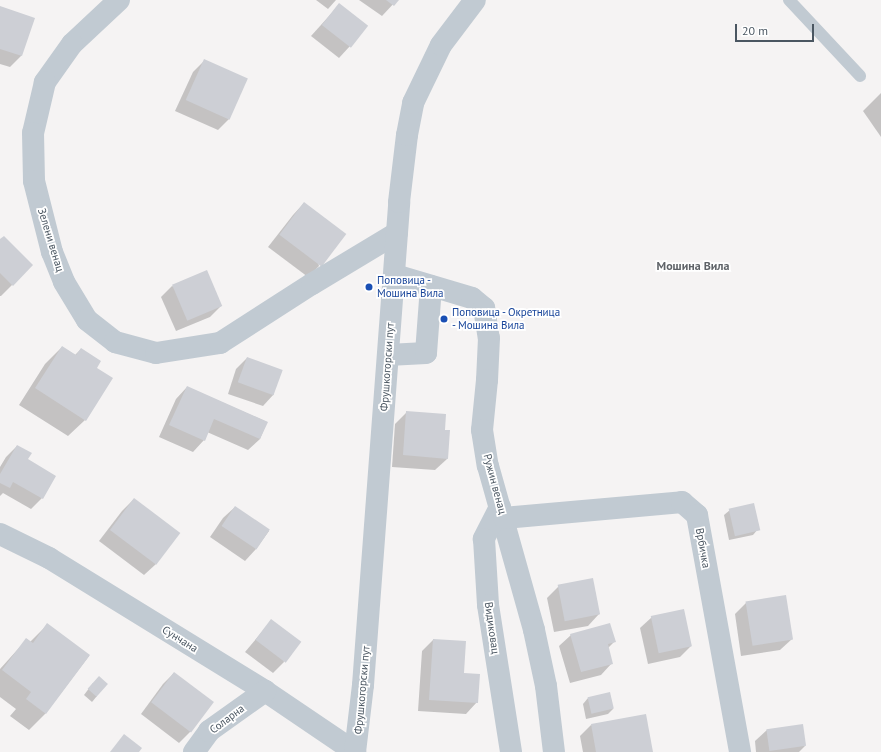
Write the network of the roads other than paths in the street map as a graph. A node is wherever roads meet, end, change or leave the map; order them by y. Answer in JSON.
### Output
{"nodes":[{"id":1,"x":119,"y":0,"type":"edge"},
{"id":2,"x":475,"y":0,"type":"edge"},
{"id":3,"x":789,"y":0,"type":"edge"},
{"id":4,"x":860,"y":76,"type":"dead end"},
{"id":5,"x":398,"y":233,"type":"junction"},
{"id":6,"x":395,"y":275,"type":"junction"},
{"id":7,"x":431,"y":286,"type":"junction"},
{"id":8,"x":388,"y":355,"type":"junction"},
{"id":9,"x":502,"y":512,"type":"junction"},
{"id":10,"x":0,"y":534,"type":"edge"},
{"id":11,"x":264,"y":691,"type":"junction"},
{"id":12,"x":194,"y":752,"type":"edge"},
{"id":13,"x":355,"y":752,"type":"edge"},
{"id":14,"x":511,"y":752,"type":"edge"},
{"id":15,"x":554,"y":752,"type":"edge"},
{"id":16,"x":740,"y":752,"type":"edge"}],
"edges":[{"from":1,"to":5,"type":"street","name":"Зелени венац"},
{"from":2,"to":5,"type":"street","name":"Фрушкогорски пут"},
{"from":3,"to":4,"type":"lane"},
{"from":5,"to":6,"type":"street","name":"Фрушкогорски пут"},
{"from":6,"to":7,"type":"street","name":"Ружин венац"},
{"from":6,"to":8,"type":"street","name":"Фрушкогорски пут"},
{"from":7,"to":8,"type":"street"},
{"from":7,"to":9,"type":"street","name":"Ружин венац"},
{"from":8,"to":13,"type":"street","name":"Фрушкогорски пут"},
{"from":9,"to":14,"type":"street","name":"Видиковац"},
{"from":9,"to":15,"type":"street","name":"Ружин венац"},
{"from":9,"to":16,"type":"street","name":"Врбичка"},
{"from":10,"to":11,"type":"street","name":"Сунчана"},
{"from":11,"to":12,"type":"street","name":"Соларна"},
{"from":11,"to":13,"type":"street","name":"Сунчана"}]}
